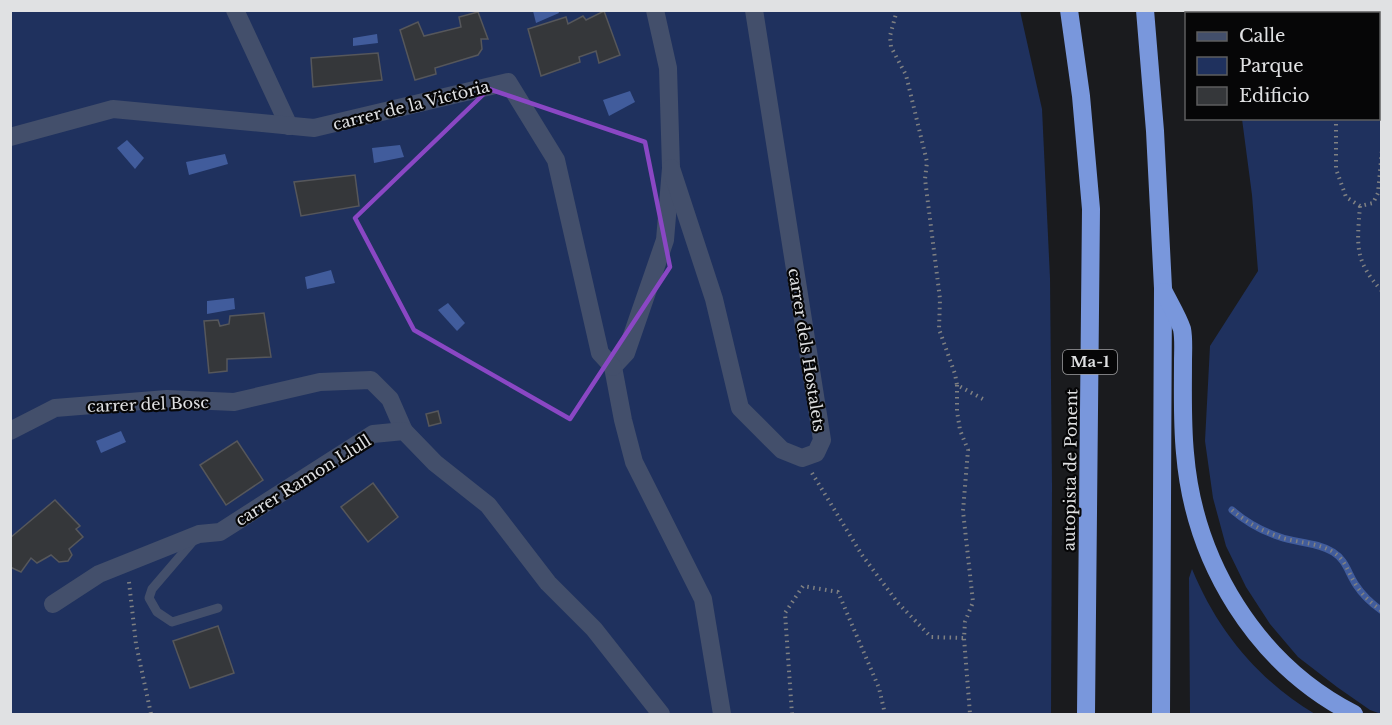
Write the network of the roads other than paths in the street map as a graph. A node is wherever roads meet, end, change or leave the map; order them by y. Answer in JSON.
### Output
{"nodes":[{"id":1,"x":235,"y":10,"type":"edge"},
{"id":2,"x":655,"y":10,"type":"edge"},
{"id":3,"x":754,"y":10,"type":"edge"},
{"id":4,"x":1069,"y":10,"type":"edge"},
{"id":5,"x":1145,"y":10,"type":"edge"},
{"id":6,"x":289,"y":126,"type":"junction"},
{"id":7,"x":10,"y":137,"type":"edge"},
{"id":8,"x":671,"y":168,"type":"junction"},
{"id":9,"x":1162,"y":288,"type":"junction"},
{"id":10,"x":613,"y":367,"type":"junction"},
{"id":11,"x":10,"y":431,"type":"edge"},
{"id":12,"x":404,"y":431,"type":"junction"},
{"id":13,"x":199,"y":534,"type":"junction"},
{"id":14,"x":53,"y":604,"type":"dead end"},
{"id":15,"x":218,"y":608,"type":"dead end"},
{"id":16,"x":662,"y":714,"type":"edge"},
{"id":17,"x":722,"y":714,"type":"edge"},
{"id":18,"x":1086,"y":714,"type":"edge"},
{"id":19,"x":1161,"y":714,"type":"edge"},
{"id":20,"x":1354,"y":714,"type":"edge"}],
"edges":[{"from":1,"to":6,"type":"street"},
{"from":2,"to":8,"type":"street"},
{"from":3,"to":8,"type":"street","name":"carrer dels Hostalets"},
{"from":4,"to":18,"type":"highway","name":"autopista de Ponent","number":"Ma-1"},
{"from":5,"to":9,"type":"highway"},
{"from":6,"to":7,"type":"street","name":"carrer de la Victòria"},
{"from":6,"to":10,"type":"street","name":"carrer de la Victòria"},
{"from":8,"to":10,"type":"street"},
{"from":9,"to":19,"type":"highway"},
{"from":9,"to":20,"type":"highway"},
{"from":10,"to":17,"type":"street"},
{"from":11,"to":12,"type":"street","name":"carrer del Bosc"},
{"from":12,"to":13,"type":"street","name":"carrer Ramon Llull"},
{"from":12,"to":16,"type":"street"},
{"from":13,"to":14,"type":"street","name":"carrer Ramon Llull"},
{"from":13,"to":15,"type":"lane"}]}
